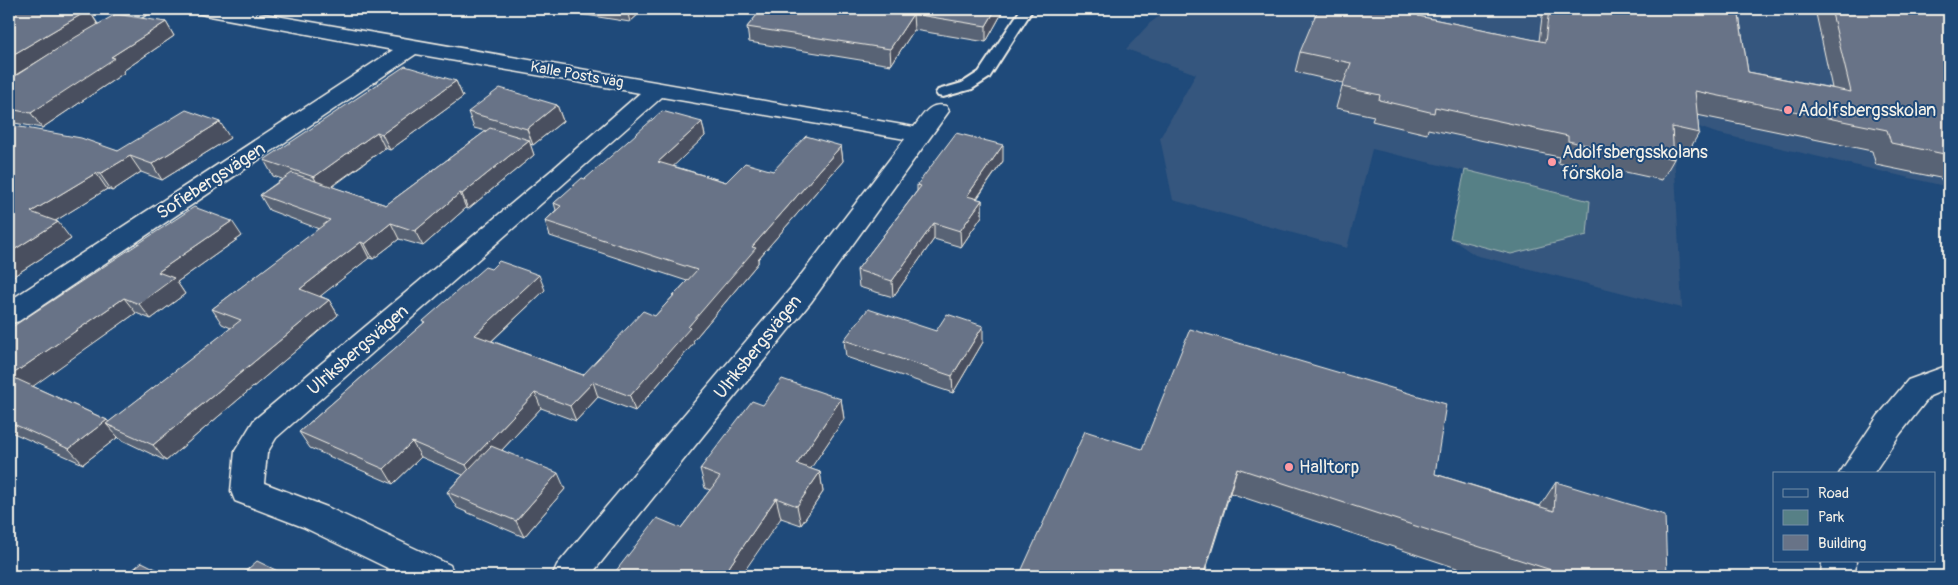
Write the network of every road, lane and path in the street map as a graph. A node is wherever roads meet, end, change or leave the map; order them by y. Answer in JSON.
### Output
{"nodes":[{"id":1,"x":142,"y":9,"type":"edge"},
{"id":2,"x":205,"y":9,"type":"edge"},
{"id":3,"x":1027,"y":9,"type":"edge"},
{"id":4,"x":78,"y":46,"type":"edge"},
{"id":5,"x":412,"y":47,"type":"junction"},
{"id":6,"x":658,"y":89,"type":"junction"},
{"id":7,"x":941,"y":102,"type":"joint"},
{"id":8,"x":920,"y":134,"type":"junction"},
{"id":9,"x":9,"y":314,"type":"edge"},
{"id":10,"x":1949,"y":376,"type":"edge"},
{"id":11,"x":1856,"y":472,"type":"edge"},
{"id":12,"x":1838,"y":562,"type":"edge"},
{"id":13,"x":438,"y":576,"type":"edge"},
{"id":14,"x":569,"y":576,"type":"edge"},
{"id":15,"x":1838,"y":576,"type":"edge"}],
"edges":[{"from":1,"to":4,"type":"street"},
{"from":2,"to":5,"type":"street","name":"Kalle Posts väg"},
{"from":3,"to":7,"type":"lane"},
{"from":5,"to":6,"type":"street","name":"Kalle Posts väg"},
{"from":5,"to":9,"type":"street","name":"Sofiebergsvägen"},
{"from":6,"to":8,"type":"street","name":"Kalle Posts väg"},
{"from":6,"to":13,"type":"street","name":"Ulriksbergsvägen"},
{"from":7,"to":8,"type":"street"},
{"from":8,"to":14,"type":"street","name":"Ulriksbergsvägen"},
{"from":10,"to":11,"type":"street"},
{"from":12,"to":15,"type":"street"}]}
